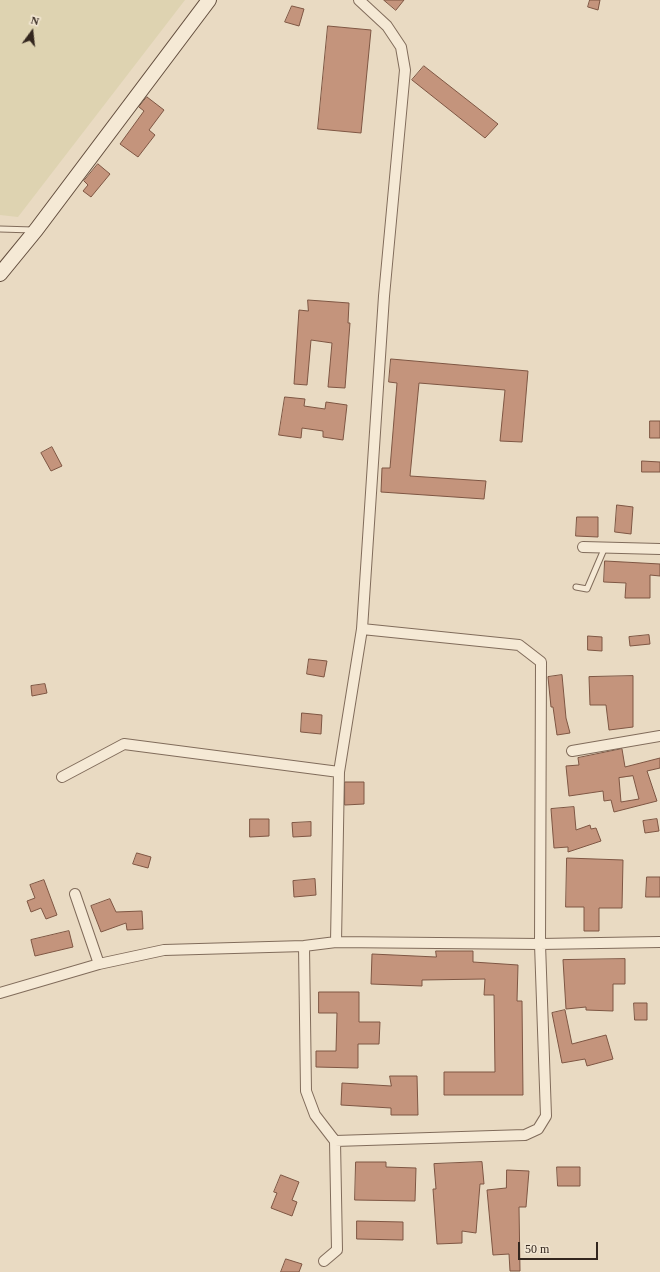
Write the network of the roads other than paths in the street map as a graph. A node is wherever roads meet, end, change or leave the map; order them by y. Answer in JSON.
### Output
{"nodes":[{"id":1,"x":209,"y":0,"type":"edge"},
{"id":2,"x":359,"y":0,"type":"edge"},
{"id":3,"x":0,"y":228,"type":"edge"},
{"id":4,"x":36,"y":230,"type":"junction"},
{"id":5,"x":0,"y":274,"type":"edge"},
{"id":6,"x":583,"y":547,"type":"dead end"},
{"id":7,"x":604,"y":548,"type":"junction"},
{"id":8,"x":660,"y":549,"type":"edge"},
{"id":9,"x":576,"y":587,"type":"dead end"},
{"id":10,"x":362,"y":629,"type":"junction"},
{"id":11,"x":660,"y":736,"type":"edge"},
{"id":12,"x":572,"y":750,"type":"dead end"},
{"id":13,"x":338,"y":772,"type":"junction"},
{"id":14,"x":62,"y":777,"type":"dead end"},
{"id":15,"x":75,"y":894,"type":"dead end"},
{"id":16,"x":336,"y":942,"type":"junction"},
{"id":17,"x":660,"y":942,"type":"edge"},
{"id":18,"x":540,"y":944,"type":"junction"},
{"id":19,"x":304,"y":946,"type":"junction"},
{"id":20,"x":98,"y":964,"type":"junction"},
{"id":21,"x":0,"y":992,"type":"edge"},
{"id":22,"x":335,"y":1140,"type":"junction"},
{"id":23,"x":324,"y":1261,"type":"dead end"}],
"edges":[{"from":1,"to":4,"type":"main road"},
{"from":2,"to":10,"type":"street"},
{"from":3,"to":4,"type":"lane"},
{"from":4,"to":5,"type":"main road"},
{"from":6,"to":7,"type":"street"},
{"from":7,"to":8,"type":"street"},
{"from":7,"to":9,"type":"lane"},
{"from":10,"to":13,"type":"street"},
{"from":10,"to":18,"type":"street"},
{"from":11,"to":12,"type":"street"},
{"from":13,"to":14,"type":"street"},
{"from":13,"to":16,"type":"street"},
{"from":15,"to":20,"type":"street"},
{"from":16,"to":18,"type":"street"},
{"from":16,"to":19,"type":"street"},
{"from":17,"to":18,"type":"street"},
{"from":18,"to":22,"type":"street"},
{"from":19,"to":20,"type":"street"},
{"from":19,"to":22,"type":"street"},
{"from":20,"to":21,"type":"street"},
{"from":22,"to":23,"type":"street"}]}
